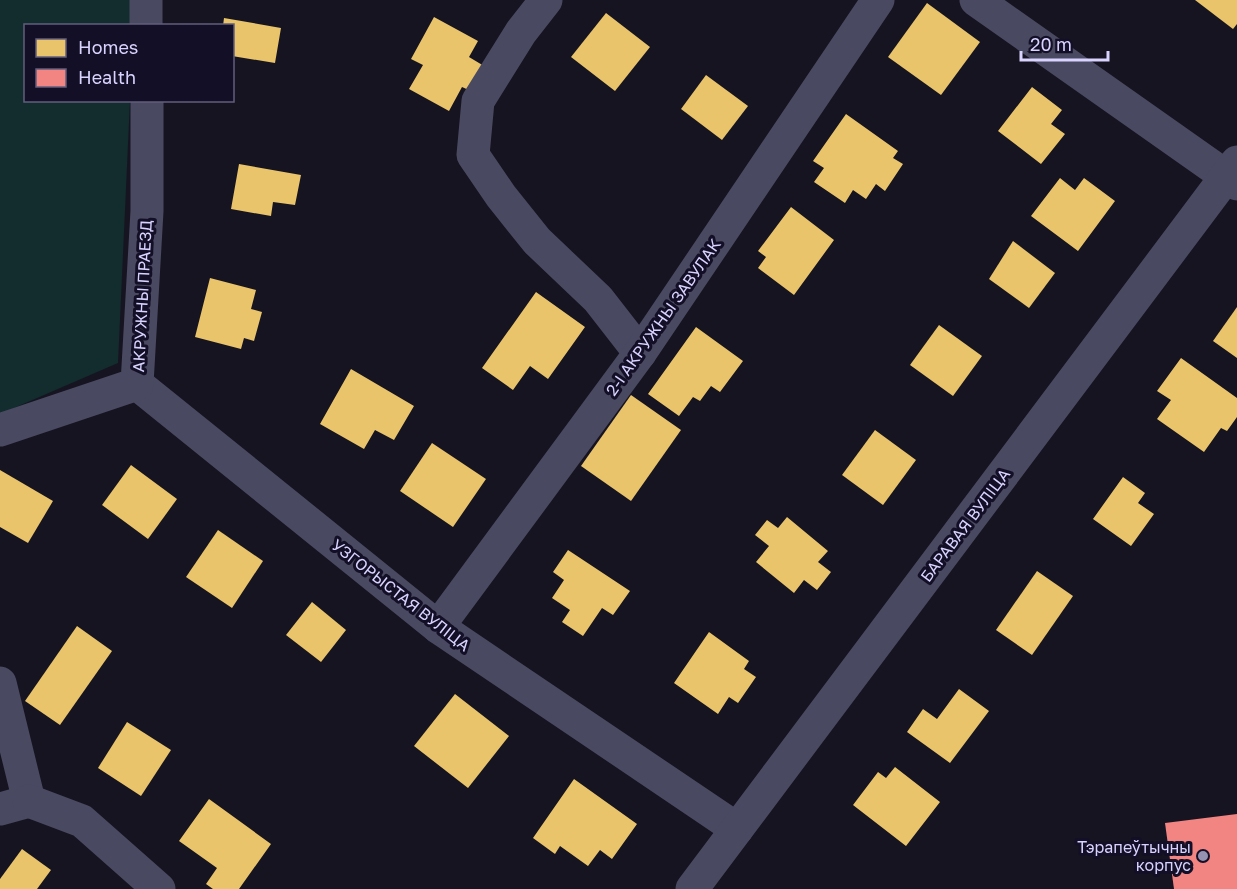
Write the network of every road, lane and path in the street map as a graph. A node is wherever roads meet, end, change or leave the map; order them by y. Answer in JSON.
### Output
{"nodes":[{"id":1,"x":146,"y":0,"type":"edge"},
{"id":2,"x":546,"y":0,"type":"edge"},
{"id":3,"x":878,"y":0,"type":"edge"},
{"id":4,"x":976,"y":0,"type":"edge"},
{"id":5,"x":146,"y":24,"type":"edge"},
{"id":6,"x":147,"y":102,"type":"edge"},
{"id":7,"x":1233,"y":174,"type":"edge"},
{"id":8,"x":640,"y":353,"type":"junction"},
{"id":9,"x":137,"y":384,"type":"junction"},
{"id":10,"x":0,"y":430,"type":"edge"},
{"id":11,"x":438,"y":627,"type":"junction"},
{"id":12,"x":0,"y":683,"type":"edge"},
{"id":13,"x":15,"y":805,"type":"edge"},
{"id":14,"x":737,"y":829,"type":"junction"},
{"id":15,"x":159,"y":889,"type":"edge"},
{"id":16,"x":692,"y":889,"type":"edge"}],
"edges":[{"from":1,"to":5,"type":"street"},
{"from":2,"to":8,"type":"street"},
{"from":3,"to":8,"type":"street","name":"2-І АКРУЖНЫ ЗАВУЛАК"},
{"from":4,"to":7,"type":"street"},
{"from":6,"to":9,"type":"street","name":"АКРУЖНЫ ПРАЕЗД"},
{"from":7,"to":14,"type":"street","name":"БАРАВАЯ ВУЛІЦА"},
{"from":8,"to":11,"type":"street","name":"2-І АКРУЖНЫ ЗАВУЛАК"},
{"from":9,"to":10,"type":"street","name":"АКРУЖНЫ ПРАЕЗД"},
{"from":9,"to":11,"type":"street","name":"УЗГОРЫСТАЯ ВУЛІЦА"},
{"from":11,"to":14,"type":"street","name":"УЗГОРЫСТАЯ ВУЛІЦА"},
{"from":12,"to":13,"type":"street"},
{"from":13,"to":15,"type":"street"},
{"from":14,"to":16,"type":"street","name":"БАРАВАЯ ВУЛІЦА"}]}
